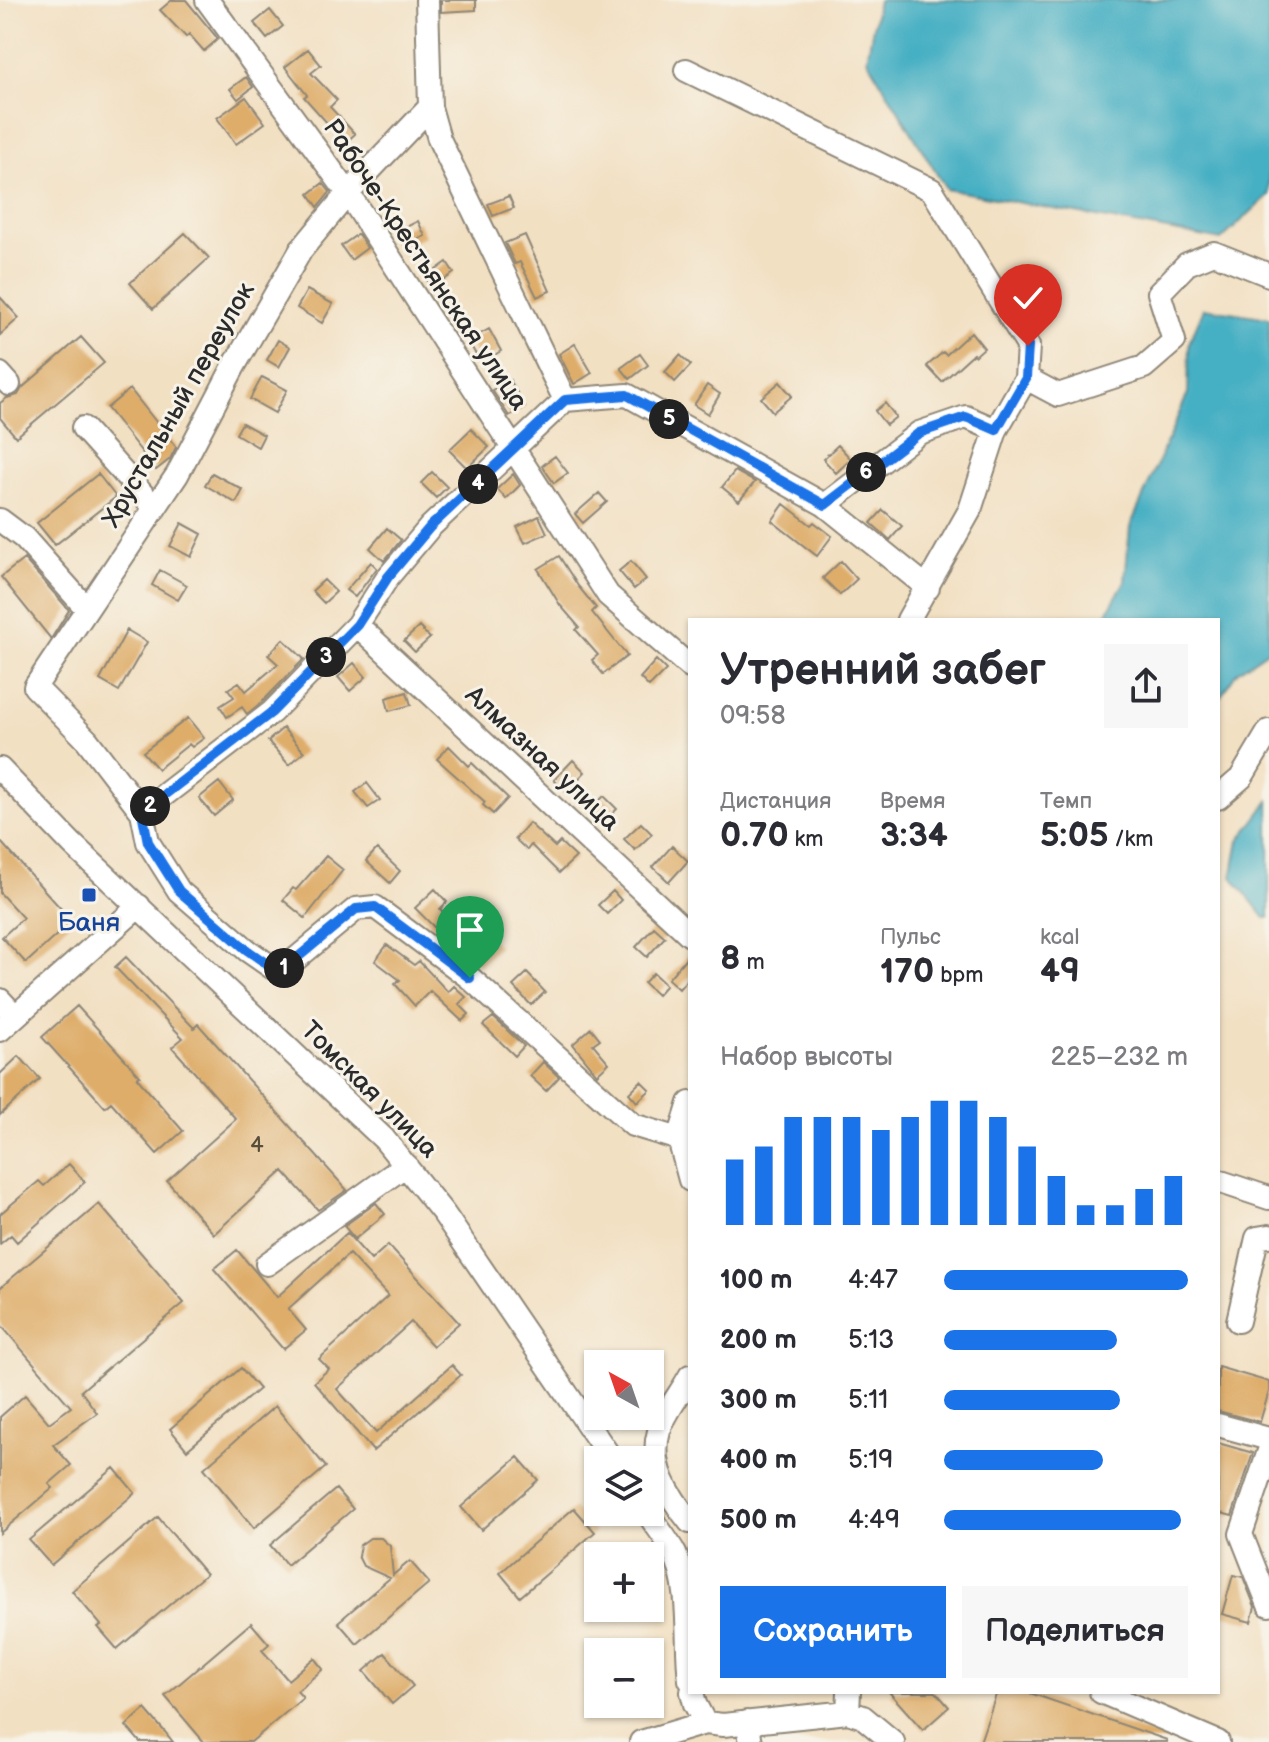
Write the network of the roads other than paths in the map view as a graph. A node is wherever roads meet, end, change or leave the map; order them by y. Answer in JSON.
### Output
{"nodes":[{"id":1,"x":207,"y":0,"type":"edge"},
{"id":2,"x":427,"y":0,"type":"edge"},
{"id":3,"x":686,"y":70,"type":"dead end"},
{"id":4,"x":430,"y":107,"type":"junction"},
{"id":5,"x":348,"y":193,"type":"junction"},
{"id":6,"x":1269,"y":275,"type":"edge"},
{"id":7,"x":1026,"y":378,"type":"junction"},
{"id":8,"x":565,"y":400,"type":"junction"},
{"id":9,"x":83,"y":428,"type":"dead end"},
{"id":10,"x":996,"y":430,"type":"junction"},
{"id":11,"x":514,"y":450,"type":"junction"},
{"id":12,"x":825,"y":505,"type":"junction"},
{"id":13,"x":155,"y":508,"type":"junction"},
{"id":14,"x":0,"y":520,"type":"edge"},
{"id":15,"x":928,"y":588,"type":"junction"},
{"id":16,"x":87,"y":609,"type":"junction"},
{"id":17,"x":909,"y":618,"type":"edge"},
{"id":18,"x":357,"y":625,"type":"junction"},
{"id":19,"x":688,"y":665,"type":"edge"},
{"id":20,"x":1269,"y":731,"type":"edge"},
{"id":21,"x":0,"y":769,"type":"edge"},
{"id":22,"x":1220,"y":796,"type":"edge"},
{"id":23,"x":142,"y":812,"type":"junction"},
{"id":24,"x":139,"y":906,"type":"junction"},
{"id":25,"x":688,"y":933,"type":"edge"},
{"id":26,"x":5,"y":1016,"type":"edge"},
{"id":27,"x":688,"y":1110,"type":"edge"},
{"id":28,"x":679,"y":1139,"type":"junction"},
{"id":29,"x":406,"y":1165,"type":"junction"},
{"id":30,"x":688,"y":1173,"type":"edge"},
{"id":31,"x":1220,"y":1182,"type":"edge"},
{"id":32,"x":1269,"y":1198,"type":"edge"},
{"id":33,"x":1269,"y":1236,"type":"edge"},
{"id":34,"x":267,"y":1264,"type":"dead end"},
{"id":35,"x":1238,"y":1321,"type":"dead end"},
{"id":36,"x":688,"y":1380,"type":"edge"},
{"id":37,"x":1220,"y":1426,"type":"edge"},
{"id":38,"x":1269,"y":1439,"type":"edge"},
{"id":39,"x":602,"y":1446,"type":"edge"},
{"id":40,"x":1269,"y":1451,"type":"edge"},
{"id":41,"x":688,"y":1519,"type":"edge"},
{"id":42,"x":656,"y":1526,"type":"edge"},
{"id":43,"x":1269,"y":1605,"type":"edge"},
{"id":44,"x":688,"y":1629,"type":"edge"},
{"id":45,"x":688,"y":1629,"type":"edge"},
{"id":46,"x":688,"y":1666,"type":"edge"},
{"id":47,"x":692,"y":1694,"type":"edge"},
{"id":48,"x":1106,"y":1694,"type":"edge"},
{"id":49,"x":848,"y":1702,"type":"edge"},
{"id":50,"x":705,"y":1723,"type":"junction"},
{"id":51,"x":749,"y":1732,"type":"edge"},
{"id":52,"x":653,"y":1741,"type":"edge"},
{"id":53,"x":893,"y":1742,"type":"edge"},
{"id":54,"x":1218,"y":1742,"type":"edge"}],
"edges":[{"from":1,"to":5,"type":"street","name":"Рабоче-Крестьянская улица"},
{"from":2,"to":4,"type":"street"},
{"from":3,"to":7,"type":"street"},
{"from":4,"to":5,"type":"street","name":"Хрустальный переулок"},
{"from":4,"to":8,"type":"street"},
{"from":5,"to":11,"type":"street","name":"Рабоче-Крестьянская улица"},
{"from":5,"to":13,"type":"street","name":"Хрустальный переулок"},
{"from":6,"to":7,"type":"street"},
{"from":7,"to":10,"type":"street"},
{"from":8,"to":11,"type":"street"},
{"from":8,"to":12,"type":"street"},
{"from":9,"to":13,"type":"street"},
{"from":10,"to":12,"type":"street"},
{"from":10,"to":15,"type":"street"},
{"from":11,"to":18,"type":"street"},
{"from":11,"to":19,"type":"street","name":"Рабоче-Крестьянская улица"},
{"from":12,"to":15,"type":"street"},
{"from":13,"to":16,"type":"street","name":"Хрустальный переулок"},
{"from":14,"to":16,"type":"street"},
{"from":15,"to":17,"type":"street"},
{"from":16,"to":23,"type":"street","name":"Хрустальный переулок"},
{"from":18,"to":23,"type":"street"},
{"from":18,"to":25,"type":"street","name":"Алмазная улица"},
{"from":20,"to":22,"type":"street"},
{"from":21,"to":24,"type":"street","name":"Томская улица"},
{"from":23,"to":28,"type":"street"},
{"from":24,"to":26,"type":"street"},
{"from":24,"to":29,"type":"street","name":"Томская улица"},
{"from":27,"to":28,"type":"street"},
{"from":28,"to":30,"type":"street"},
{"from":29,"to":34,"type":"street"},
{"from":29,"to":39,"type":"street","name":"Томская улица"},
{"from":31,"to":32,"type":"street"},
{"from":33,"to":35,"type":"street"},
{"from":36,"to":41,"type":"street"},
{"from":37,"to":38,"type":"street"},
{"from":40,"to":43,"type":"street"},
{"from":42,"to":45,"type":"street"},
{"from":44,"to":46,"type":"street"},
{"from":47,"to":50,"type":"street"},
{"from":48,"to":54,"type":"street"},
{"from":49,"to":51,"type":"street"},
{"from":49,"to":53,"type":"street"},
{"from":50,"to":51,"type":"street"},
{"from":50,"to":52,"type":"street"}]}
